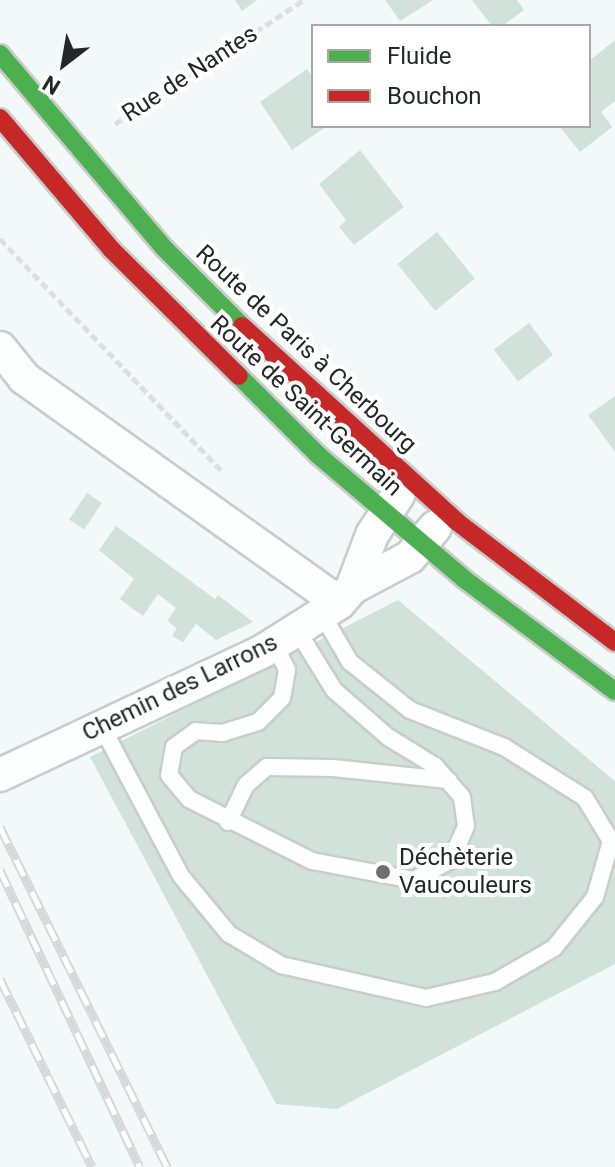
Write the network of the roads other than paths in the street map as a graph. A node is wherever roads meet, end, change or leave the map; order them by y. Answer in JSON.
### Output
{"nodes":[{"id":1,"x":0,"y":54,"type":"edge"},
{"id":2,"x":0,"y":118,"type":"edge"},
{"id":3,"x":0,"y":348,"type":"edge"},
{"id":4,"x":410,"y":480,"type":"junction"},
{"id":5,"x":385,"y":512,"type":"junction"},
{"id":6,"x":447,"y":513,"type":"junction"},
{"id":7,"x":422,"y":544,"type":"junction"},
{"id":8,"x":317,"y":616,"type":"junction"},
{"id":9,"x":615,"y":642,"type":"edge"},
{"id":10,"x":615,"y":691,"type":"edge"},
{"id":11,"x":102,"y":727,"type":"junction"},
{"id":12,"x":0,"y":775,"type":"edge"},
{"id":13,"x":448,"y":780,"type":"junction"},
{"id":14,"x":228,"y":822,"type":"junction"}],
"edges":[{"from":1,"to":4,"type":"main road","name":"Route de Paris à Cherbourg"},
{"from":2,"to":5,"type":"main road","name":"Route de Saint-Germain"},
{"from":3,"to":8,"type":"street"},
{"from":4,"to":5,"type":"street"},
{"from":4,"to":6,"type":"main road","name":"Route de Paris à Cherbourg"},
{"from":5,"to":7,"type":"main road","name":"Route de Saint-Germain"},
{"from":5,"to":8,"type":"street"},
{"from":6,"to":7,"type":"street","name":"Chemin des Larrons"},
{"from":6,"to":9,"type":"main road","name":"Route de Paris à Cherbourg"},
{"from":7,"to":8,"type":"street","name":"Chemin des Larrons"},
{"from":7,"to":10,"type":"main road","name":"Route de Saint-Germain"},
{"from":8,"to":11,"type":"street","name":"Chemin des Larrons"},
{"from":8,"to":11,"type":"lane"},
{"from":8,"to":13,"type":"lane"},
{"from":8,"to":14,"type":"lane"},
{"from":11,"to":12,"type":"street","name":"Chemin des Larrons"},
{"from":13,"to":14,"type":"lane"},
{"from":13,"to":14,"type":"lane"}]}
